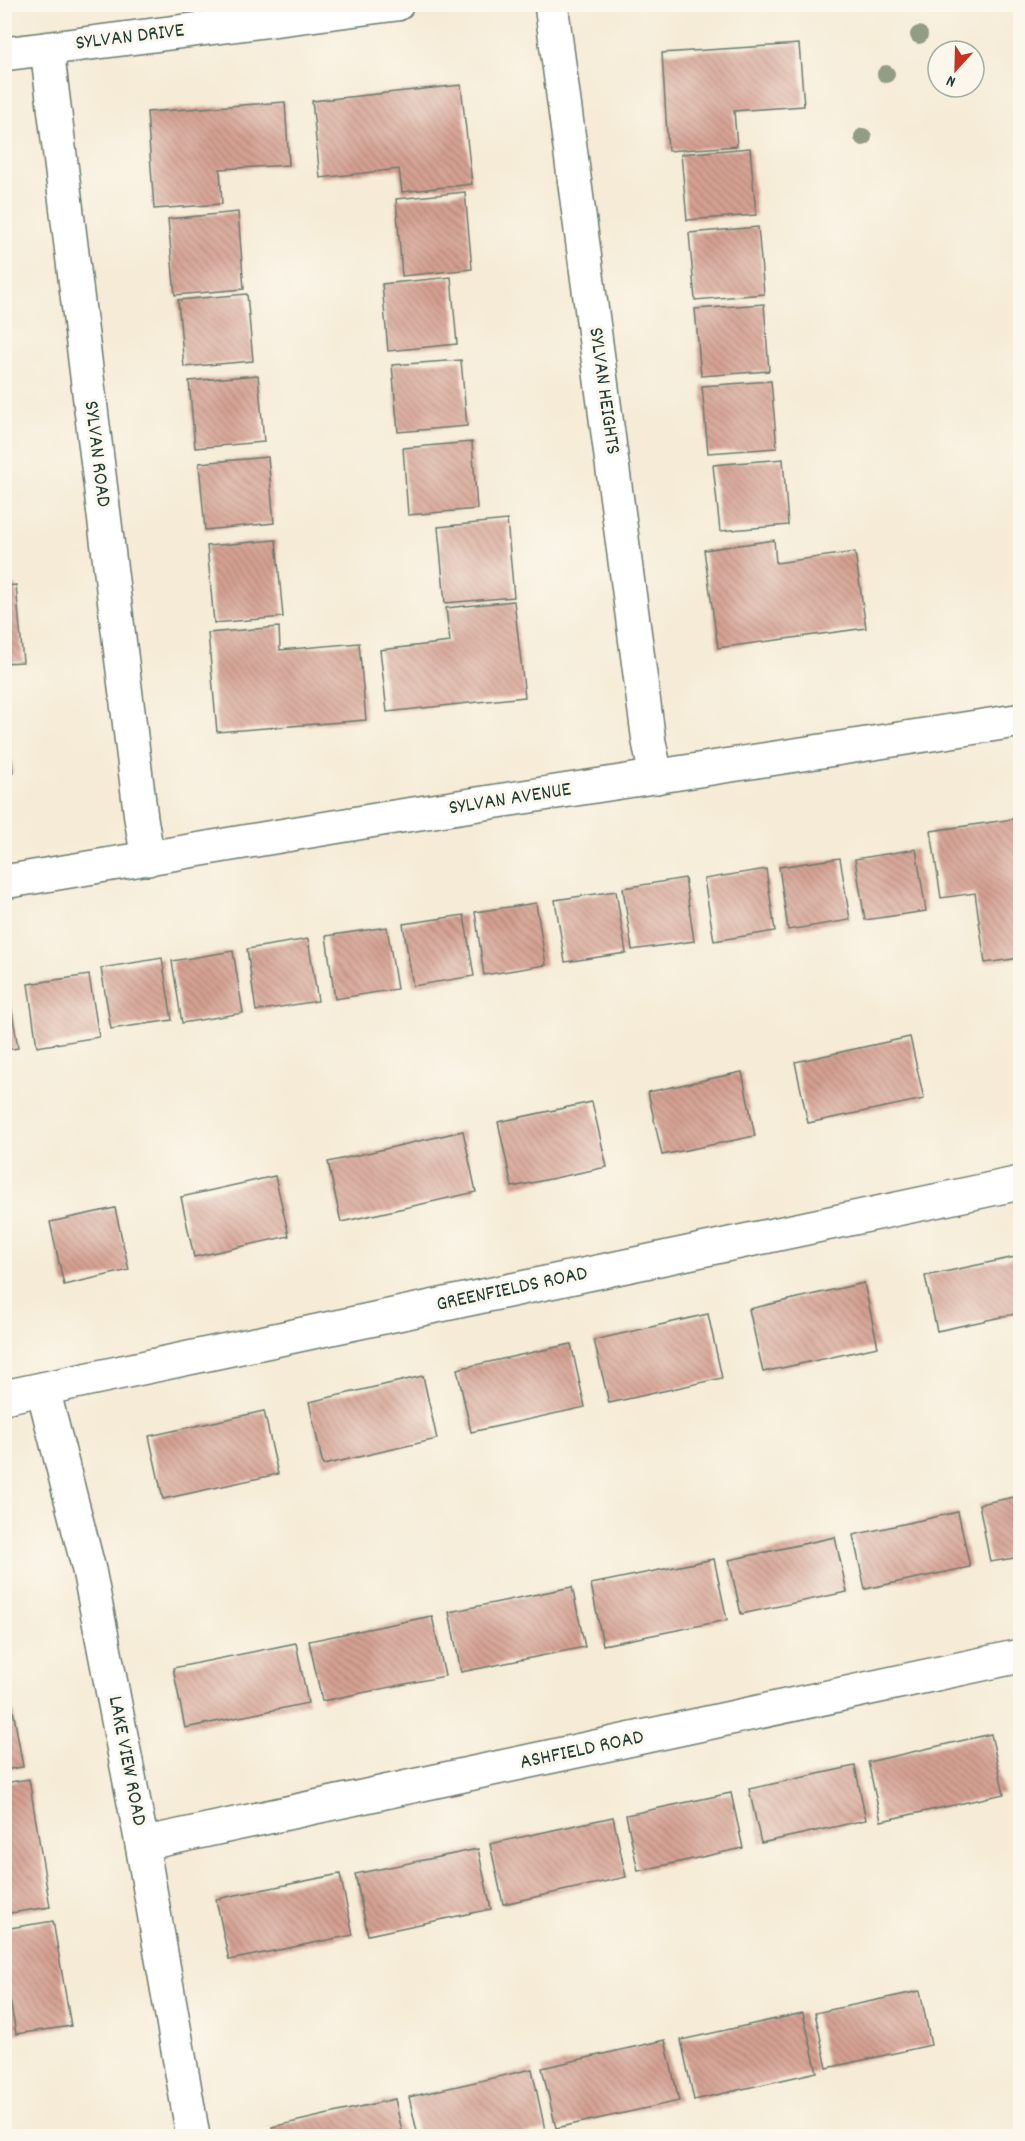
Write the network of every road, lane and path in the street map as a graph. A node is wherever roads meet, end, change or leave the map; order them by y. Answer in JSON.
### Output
{"nodes":[{"id":1,"x":397,"y":4,"type":"edge"},
{"id":2,"x":551,"y":4,"type":"edge"},
{"id":3,"x":47,"y":49,"type":"junction"},
{"id":4,"x":4,"y":54,"type":"edge"},
{"id":5,"x":1016,"y":721,"type":"dead end"},
{"id":6,"x":656,"y":777,"type":"junction"},
{"id":7,"x":148,"y":859,"type":"junction"},
{"id":8,"x":4,"y":882,"type":"edge"},
{"id":9,"x":1020,"y":1184,"type":"edge"},
{"id":10,"x":43,"y":1389,"type":"junction"},
{"id":11,"x":4,"y":1397,"type":"edge"},
{"id":12,"x":1020,"y":1656,"type":"edge"},
{"id":13,"x":142,"y":1844,"type":"junction"},
{"id":14,"x":193,"y":2136,"type":"edge"}],
"edges":[{"from":1,"to":3,"type":"street","name":"SYLVAN DRIVE"},
{"from":2,"to":6,"type":"street","name":"SYLVAN HEIGHTS"},
{"from":3,"to":4,"type":"street","name":"SYLVAN DRIVE"},
{"from":3,"to":7,"type":"street","name":"SYLVAN ROAD"},
{"from":5,"to":6,"type":"street","name":"SYLVAN AVENUE"},
{"from":6,"to":7,"type":"street","name":"SYLVAN AVENUE"},
{"from":7,"to":8,"type":"street","name":"SYLVAN AVENUE"},
{"from":9,"to":10,"type":"street","name":"GREENFIELDS ROAD"},
{"from":10,"to":11,"type":"street","name":"GREENFIELDS ROAD"},
{"from":10,"to":13,"type":"street","name":"LAKE VIEW ROAD"},
{"from":12,"to":13,"type":"street","name":"ASHFIELD ROAD"},
{"from":13,"to":14,"type":"street","name":"LAKE VIEW ROAD"}]}
